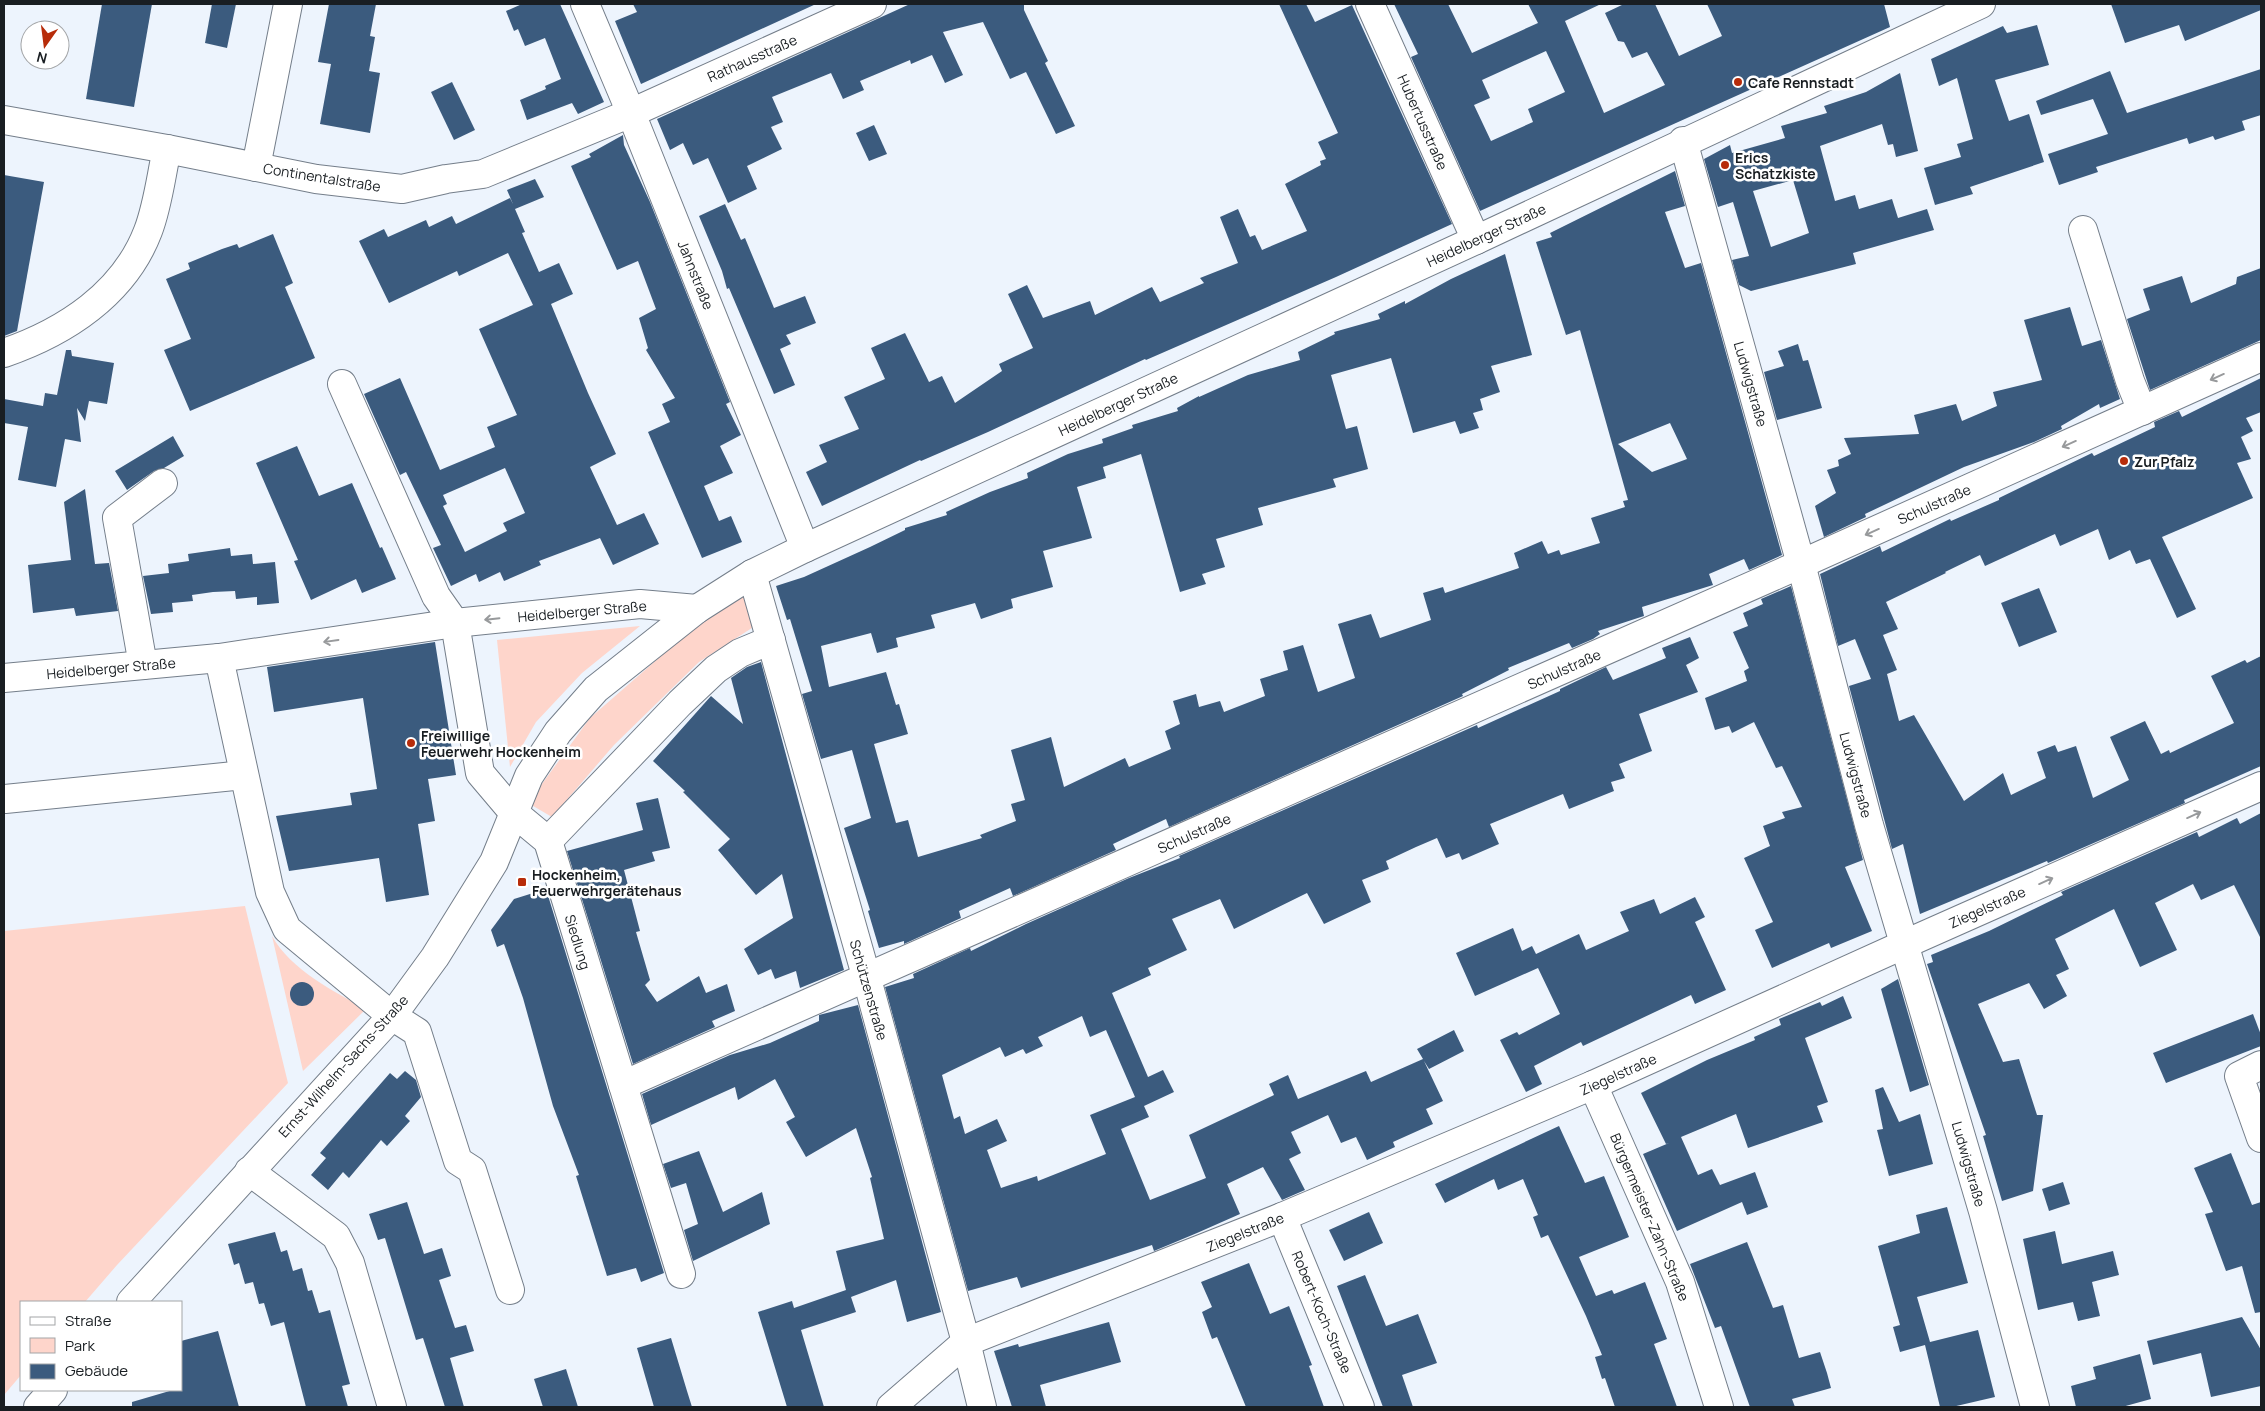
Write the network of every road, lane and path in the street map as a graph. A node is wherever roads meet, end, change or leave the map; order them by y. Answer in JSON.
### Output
{"nodes":[{"id":1,"x":288,"y":4,"type":"edge"},
{"id":2,"x":585,"y":4,"type":"edge"},
{"id":3,"x":872,"y":4,"type":"edge"},
{"id":4,"x":1370,"y":4,"type":"edge"},
{"id":5,"x":1981,"y":4,"type":"edge"},
{"id":6,"x":631,"y":113,"type":"junction"},
{"id":7,"x":4,"y":120,"type":"edge"},
{"id":8,"x":1684,"y":141,"type":"junction"},
{"id":9,"x":167,"y":149,"type":"junction"},
{"id":10,"x":256,"y":167,"type":"junction"},
{"id":11,"x":2083,"y":230,"type":"dead end"},
{"id":12,"x":1476,"y":240,"type":"junction"},
{"id":13,"x":4,"y":353,"type":"edge"},
{"id":14,"x":2261,"y":357,"type":"edge"},
{"id":15,"x":342,"y":384,"type":"dead end"},
{"id":16,"x":2142,"y":410,"type":"junction"},
{"id":17,"x":163,"y":483,"type":"dead end"},
{"id":18,"x":805,"y":548,"type":"junction"},
{"id":19,"x":1801,"y":564,"type":"junction"},
{"id":20,"x":752,"y":574,"type":"junction"},
{"id":21,"x":698,"y":609,"type":"junction"},
{"id":22,"x":455,"y":623,"type":"junction"},
{"id":23,"x":771,"y":640,"type":"junction"},
{"id":24,"x":219,"y":658,"type":"junction"},
{"id":25,"x":143,"y":665,"type":"junction"},
{"id":26,"x":4,"y":678,"type":"edge"},
{"id":27,"x":244,"y":775,"type":"junction"},
{"id":28,"x":2261,"y":786,"type":"edge"},
{"id":29,"x":5,"y":799,"type":"dead end"},
{"id":30,"x":513,"y":812,"type":"junction"},
{"id":31,"x":548,"y":841,"type":"junction"},
{"id":32,"x":1905,"y":944,"type":"junction"},
{"id":33,"x":867,"y":979,"type":"junction"},
{"id":34,"x":392,"y":1016,"type":"junction"},
{"id":35,"x":2261,"y":1065,"type":"edge"},
{"id":36,"x":623,"y":1085,"type":"junction"},
{"id":37,"x":1594,"y":1085,"type":"junction"},
{"id":38,"x":2261,"y":1138,"type":"edge"},
{"id":39,"x":249,"y":1171,"type":"junction"},
{"id":40,"x":1282,"y":1217,"type":"junction"},
{"id":41,"x":681,"y":1274,"type":"dead end"},
{"id":42,"x":510,"y":1290,"type":"dead end"},
{"id":43,"x":133,"y":1301,"type":"edge"},
{"id":44,"x":966,"y":1342,"type":"junction"},
{"id":45,"x":52,"y":1391,"type":"edge"},
{"id":46,"x":38,"y":1407,"type":"edge"},
{"id":47,"x":392,"y":1407,"type":"edge"},
{"id":48,"x":891,"y":1407,"type":"edge"},
{"id":49,"x":982,"y":1407,"type":"edge"},
{"id":50,"x":1360,"y":1407,"type":"edge"},
{"id":51,"x":1719,"y":1407,"type":"edge"},
{"id":52,"x":2035,"y":1407,"type":"edge"}],
"edges":[{"from":1,"to":10,"type":"street"},
{"from":2,"to":6,"type":"street","name":"Jahnstraße"},
{"from":3,"to":6,"type":"street","name":"Rathausstraße"},
{"from":4,"to":12,"type":"street","name":"Hubertusstraße"},
{"from":5,"to":8,"type":"street","name":"Heidelberger Straße"},
{"from":6,"to":10,"type":"street","name":"Continentalstraße"},
{"from":6,"to":18,"type":"street","name":"Jahnstraße"},
{"from":7,"to":9,"type":"street","name":"Continentalstraße"},
{"from":8,"to":12,"type":"street","name":"Heidelberger Straße"},
{"from":8,"to":19,"type":"street","name":"Ludwigstraße"},
{"from":9,"to":10,"type":"street","name":"Continentalstraße"},
{"from":9,"to":13,"type":"street"},
{"from":11,"to":16,"type":"street"},
{"from":12,"to":18,"type":"street","name":"Heidelberger Straße"},
{"from":14,"to":16,"type":"street","name":"Schulstraße","one_way":true},
{"from":15,"to":22,"type":"street"},
{"from":16,"to":19,"type":"street","name":"Schulstraße","one_way":true},
{"from":17,"to":25,"type":"street"},
{"from":18,"to":20,"type":"street","name":"Heidelberger Straße"},
{"from":19,"to":32,"type":"street","name":"Ludwigstraße"},
{"from":19,"to":33,"type":"street","name":"Schulstraße"},
{"from":20,"to":21,"type":"street","name":"Heidelberger Straße"},
{"from":20,"to":23,"type":"street","name":"Schützenstraße"},
{"from":21,"to":22,"type":"street","name":"Heidelberger Straße","one_way":true},
{"from":21,"to":30,"type":"street","name":"Ernst-Wilhelm-Sachs-Straße"},
{"from":22,"to":24,"type":"street","name":"Heidelberger Straße","one_way":true},
{"from":22,"to":30,"type":"street"},
{"from":23,"to":31,"type":"street"},
{"from":23,"to":33,"type":"street","name":"Schützenstraße"},
{"from":24,"to":25,"type":"street","name":"Heidelberger Straße"},
{"from":24,"to":27,"type":"street"},
{"from":25,"to":26,"type":"street","name":"Heidelberger Straße"},
{"from":27,"to":29,"type":"street"},
{"from":27,"to":34,"type":"street"},
{"from":32,"to":28,"type":"street","name":"Ziegelstraße","one_way":true},
{"from":30,"to":31,"type":"street"},
{"from":30,"to":34,"type":"street","name":"Ernst-Wilhelm-Sachs-Straße"},
{"from":31,"to":36,"type":"street","name":"Siedlung"},
{"from":32,"to":37,"type":"street","name":"Ziegelstraße"},
{"from":32,"to":52,"type":"street","name":"Ludwigstraße"},
{"from":33,"to":36,"type":"street"},
{"from":33,"to":44,"type":"street","name":"Schützenstraße"},
{"from":34,"to":39,"type":"street","name":"Ernst-Wilhelm-Sachs-Straße"},
{"from":34,"to":42,"type":"street"},
{"from":35,"to":38,"type":"street"},
{"from":36,"to":41,"type":"street","name":"Siedlung"},
{"from":37,"to":40,"type":"street","name":"Ziegelstraße"},
{"from":37,"to":51,"type":"street","name":"Bürgermeister-Zahn-Straße"},
{"from":39,"to":43,"type":"street","name":"Ernst-Wilhelm-Sachs-Straße"},
{"from":39,"to":47,"type":"street"},
{"from":40,"to":44,"type":"street","name":"Ziegelstraße"},
{"from":40,"to":50,"type":"street","name":"Robert-Koch-Straße"},
{"from":44,"to":48,"type":"street","name":"Ziegelstraße"},
{"from":44,"to":49,"type":"street","name":"Schützenstraße"},
{"from":45,"to":46,"type":"street"}]}
